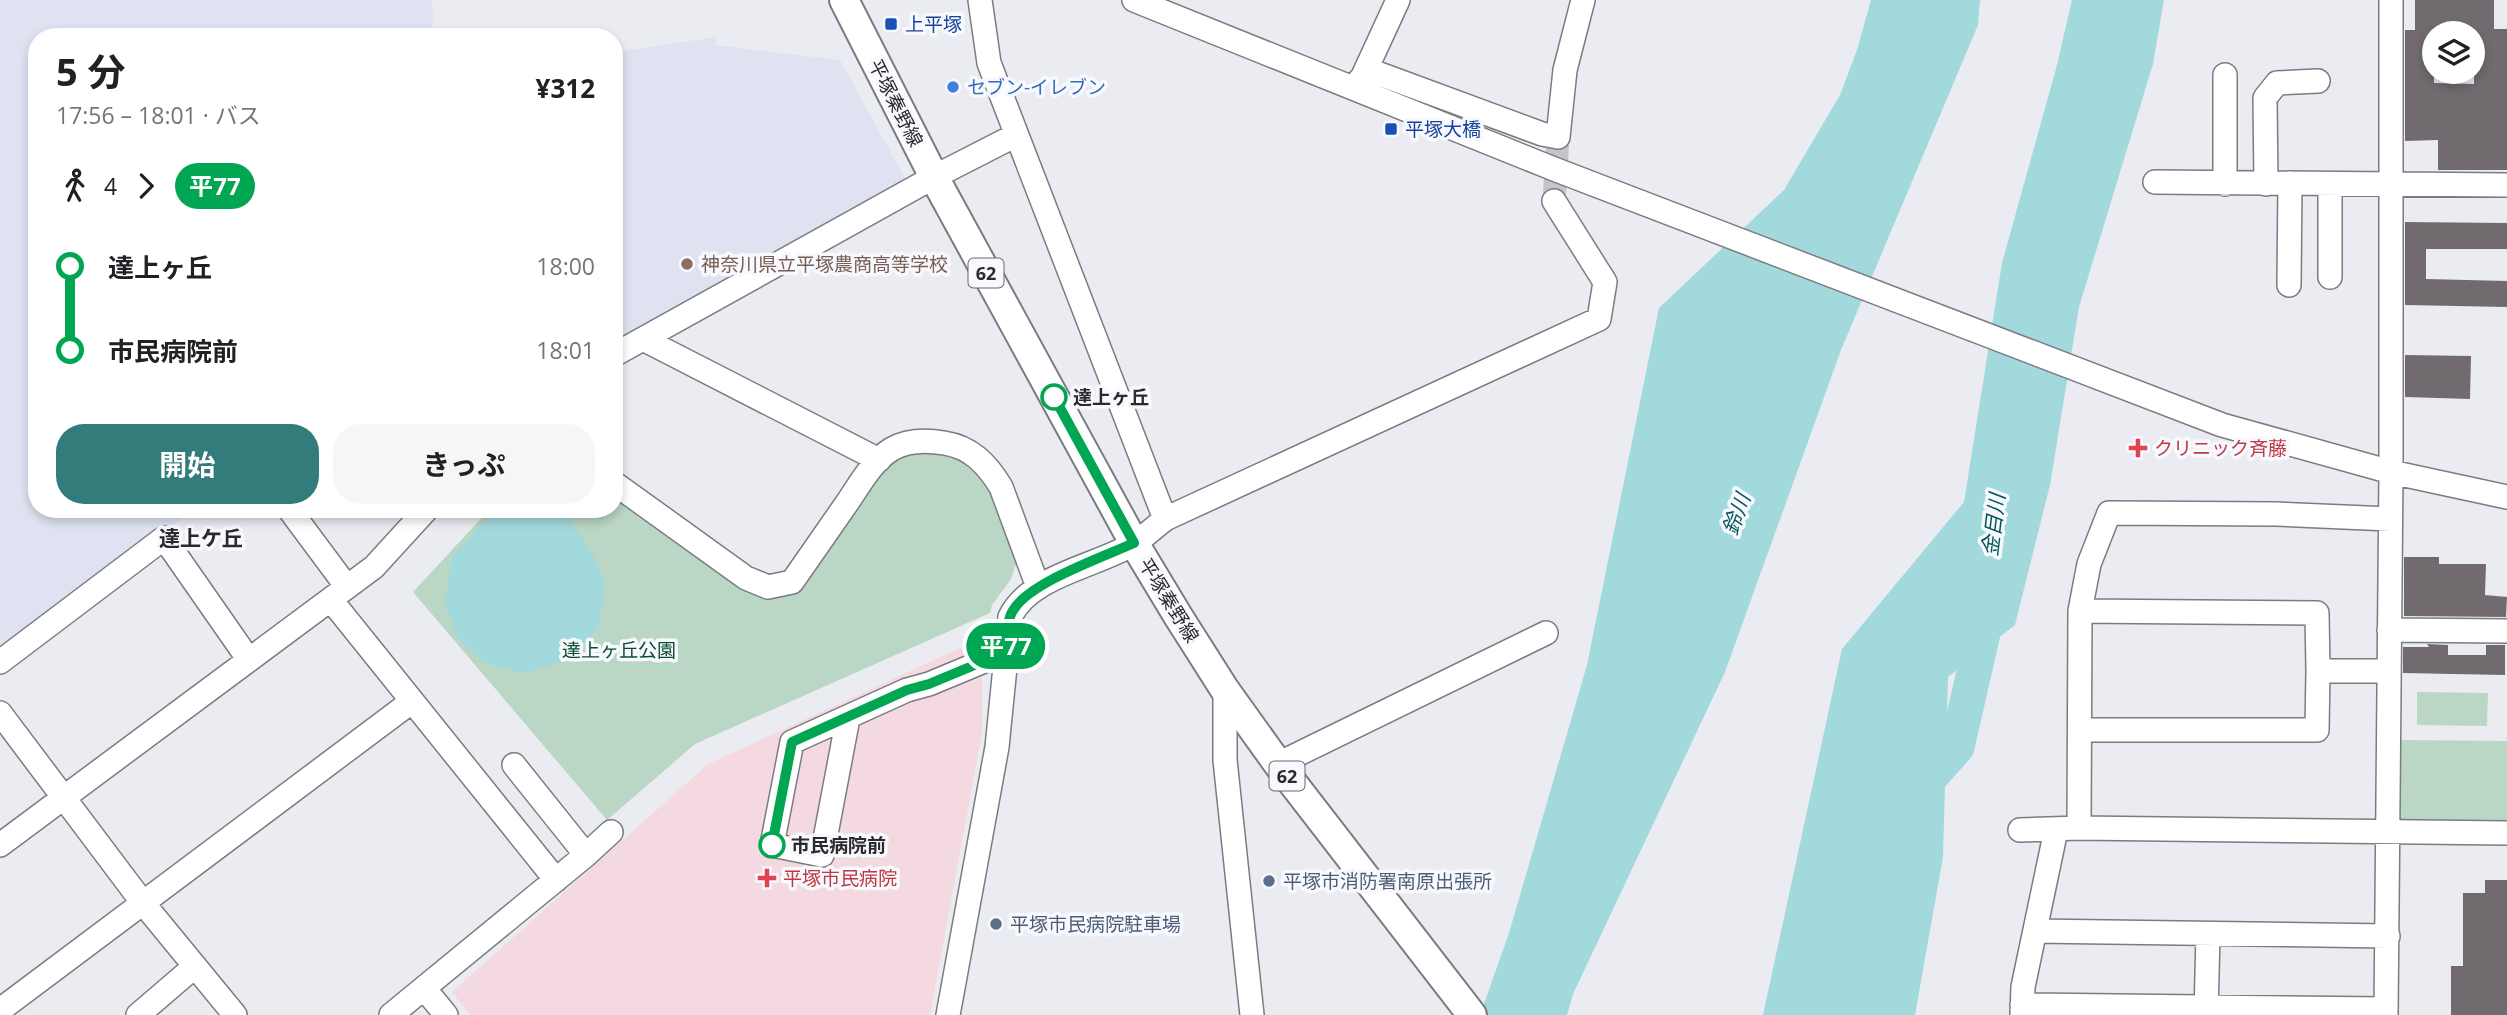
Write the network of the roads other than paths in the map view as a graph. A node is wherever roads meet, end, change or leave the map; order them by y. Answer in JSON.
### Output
{"nodes":[{"id":1,"x":844,"y":0,"type":"edge"},
{"id":2,"x":980,"y":0,"type":"edge"},
{"id":3,"x":1134,"y":0,"type":"edge"},
{"id":4,"x":1398,"y":0,"type":"edge"},
{"id":5,"x":1583,"y":0,"type":"edge"},
{"id":6,"x":2391,"y":0,"type":"edge"},
{"id":7,"x":2224,"y":75,"type":"dead end"},
{"id":8,"x":1360,"y":79,"type":"junction"},
{"id":9,"x":2318,"y":82,"type":"dead end"},
{"id":10,"x":1016,"y":135,"type":"junction"},
{"id":11,"x":934,"y":177,"type":"junction"},
{"id":12,"x":2155,"y":182,"type":"dead end"},
{"id":13,"x":2290,"y":183,"type":"junction"},
{"id":14,"x":2225,"y":184,"type":"junction"},
{"id":15,"x":2266,"y":184,"type":"junction"},
{"id":16,"x":2330,"y":184,"type":"junction"},
{"id":17,"x":2391,"y":184,"type":"junction"},
{"id":18,"x":2507,"y":185,"type":"edge"},
{"id":19,"x":1554,"y":201,"type":"tunnel mouth"},
{"id":20,"x":2330,"y":277,"type":"dead end"},
{"id":21,"x":2290,"y":285,"type":"dead end"},
{"id":22,"x":643,"y":340,"type":"junction"},
{"id":23,"x":623,"y":350,"type":"edge"},
{"id":24,"x":878,"y":460,"type":"junction"},
{"id":25,"x":2391,"y":472,"type":"junction"},
{"id":26,"x":623,"y":489,"type":"edge"},
{"id":27,"x":2507,"y":497,"type":"edge"},
{"id":28,"x":294,"y":518,"type":"edge"},
{"id":29,"x":419,"y":518,"type":"edge"},
{"id":30,"x":1165,"y":519,"type":"junction"},
{"id":31,"x":2390,"y":519,"type":"junction"},
{"id":32,"x":1134,"y":543,"type":"junction"},
{"id":33,"x":1038,"y":587,"type":"junction"},
{"id":34,"x":339,"y":594,"type":"junction"},
{"id":35,"x":2080,"y":611,"type":"junction"},
{"id":36,"x":2389,"y":630,"type":"junction"},
{"id":37,"x":2507,"y":631,"type":"edge"},
{"id":38,"x":1546,"y":633,"type":"dead end"},
{"id":39,"x":1006,"y":652,"type":"junction"},
{"id":40,"x":249,"y":660,"type":"junction"},
{"id":41,"x":0,"y":662,"type":"edge"},
{"id":42,"x":2318,"y":671,"type":"junction"},
{"id":43,"x":2388,"y":671,"type":"junction"},
{"id":44,"x":1225,"y":690,"type":"junction"},
{"id":45,"x":411,"y":702,"type":"junction"},
{"id":46,"x":0,"y":713,"type":"edge"},
{"id":47,"x":848,"y":718,"type":"junction"},
{"id":48,"x":2080,"y":730,"type":"junction"},
{"id":49,"x":1278,"y":764,"type":"junction"},
{"id":50,"x":514,"y":765,"type":"dead end"},
{"id":51,"x":63,"y":798,"type":"junction"},
{"id":52,"x":2068,"y":829,"type":"junction"},
{"id":53,"x":2021,"y":830,"type":"dead end"},
{"id":54,"x":611,"y":832,"type":"dead end"},
{"id":55,"x":2388,"y":832,"type":"junction"},
{"id":56,"x":2507,"y":833,"type":"edge"},
{"id":57,"x":0,"y":845,"type":"edge"},
{"id":58,"x":586,"y":855,"type":"junction"},
{"id":59,"x":556,"y":880,"type":"junction"},
{"id":60,"x":143,"y":903,"type":"junction"},
{"id":61,"x":2035,"y":931,"type":"junction"},
{"id":62,"x":2208,"y":934,"type":"junction"},
{"id":63,"x":2388,"y":936,"type":"junction"},
{"id":64,"x":194,"y":967,"type":"junction"},
{"id":65,"x":424,"y":988,"type":"junction"},
{"id":66,"x":1464,"y":1006,"type":"edge"},
{"id":67,"x":0,"y":1010,"type":"edge"},
{"id":68,"x":2022,"y":1010,"type":"edge"},
{"id":69,"x":2206,"y":1010,"type":"edge"},
{"id":70,"x":2386,"y":1012,"type":"edge"},
{"id":71,"x":138,"y":1015,"type":"edge"},
{"id":72,"x":236,"y":1015,"type":"edge"},
{"id":73,"x":391,"y":1015,"type":"edge"},
{"id":74,"x":446,"y":1015,"type":"edge"},
{"id":75,"x":948,"y":1015,"type":"edge"},
{"id":76,"x":1252,"y":1015,"type":"edge"}],
"edges":[{"from":1,"to":11,"type":"main road","name":"平塚秦野線","number":"62"},
{"from":2,"to":10,"type":"street"},
{"from":3,"to":8,"type":"street"},
{"from":4,"to":8,"type":"street"},
{"from":5,"to":8,"type":"street"},
{"from":6,"to":17,"type":"street"},
{"from":7,"to":14,"type":"street"},
{"from":8,"to":25,"type":"street"},
{"from":9,"to":15,"type":"street"},
{"from":10,"to":11,"type":"street"},
{"from":10,"to":30,"type":"street"},
{"from":11,"to":22,"type":"street"},
{"from":11,"to":32,"type":"main road","name":"平塚秦野線","number":"62"},
{"from":12,"to":14,"type":"street"},
{"from":13,"to":15,"type":"street"},
{"from":13,"to":16,"type":"street"},
{"from":13,"to":21,"type":"street"},
{"from":14,"to":15,"type":"street"},
{"from":16,"to":17,"type":"street"},
{"from":16,"to":20,"type":"street"},
{"from":17,"to":18,"type":"street"},
{"from":17,"to":25,"type":"street"},
{"from":19,"to":30,"type":"street"},
{"from":22,"to":23,"type":"street"},
{"from":22,"to":24,"type":"street"},
{"from":24,"to":26,"type":"street"},
{"from":24,"to":33,"type":"street"},
{"from":25,"to":27,"type":"street"},
{"from":25,"to":31,"type":"street"},
{"from":28,"to":34,"type":"street"},
{"from":29,"to":34,"type":"street"},
{"from":30,"to":32,"type":"street"},
{"from":31,"to":35,"type":"street"},
{"from":31,"to":36,"type":"street"},
{"from":32,"to":33,"type":"street"},
{"from":32,"to":44,"type":"main road","name":"平塚秦野線","number":"62"},
{"from":33,"to":39,"type":"street"},
{"from":34,"to":40,"type":"street"},
{"from":34,"to":45,"type":"street"},
{"from":35,"to":42,"type":"street"},
{"from":35,"to":48,"type":"street"},
{"from":36,"to":37,"type":"street"},
{"from":36,"to":43,"type":"street"},
{"from":38,"to":49,"type":"street"},
{"from":39,"to":47,"type":"street"},
{"from":39,"to":75,"type":"street"},
{"from":40,"to":41,"type":"street"},
{"from":40,"to":51,"type":"street"},
{"from":42,"to":43,"type":"street"},
{"from":42,"to":48,"type":"street"},
{"from":43,"to":55,"type":"street"},
{"from":44,"to":49,"type":"main road","name":"平塚秦野線","number":"62"},
{"from":44,"to":76,"type":"street"},
{"from":45,"to":59,"type":"street"},
{"from":45,"to":60,"type":"street"},
{"from":46,"to":51,"type":"street"},
{"from":47,"to":47,"type":"street"},
{"from":48,"to":52,"type":"street"},
{"from":49,"to":66,"type":"main road","name":"平塚秦野線","number":"62"},
{"from":50,"to":58,"type":"street"},
{"from":51,"to":57,"type":"street"},
{"from":51,"to":60,"type":"street"},
{"from":52,"to":53,"type":"street"},
{"from":52,"to":55,"type":"street"},
{"from":52,"to":61,"type":"street"},
{"from":54,"to":58,"type":"street"},
{"from":55,"to":56,"type":"street"},
{"from":55,"to":63,"type":"street"},
{"from":58,"to":59,"type":"street"},
{"from":59,"to":65,"type":"street"},
{"from":60,"to":64,"type":"street"},
{"from":60,"to":67,"type":"street"},
{"from":61,"to":62,"type":"street"},
{"from":61,"to":68,"type":"street"},
{"from":62,"to":63,"type":"street"},
{"from":62,"to":69,"type":"street"},
{"from":63,"to":70,"type":"street"},
{"from":64,"to":71,"type":"street"},
{"from":64,"to":72,"type":"street"},
{"from":65,"to":73,"type":"street"},
{"from":65,"to":74,"type":"street"},
{"from":68,"to":69,"type":"street"},
{"from":69,"to":70,"type":"street"}]}
